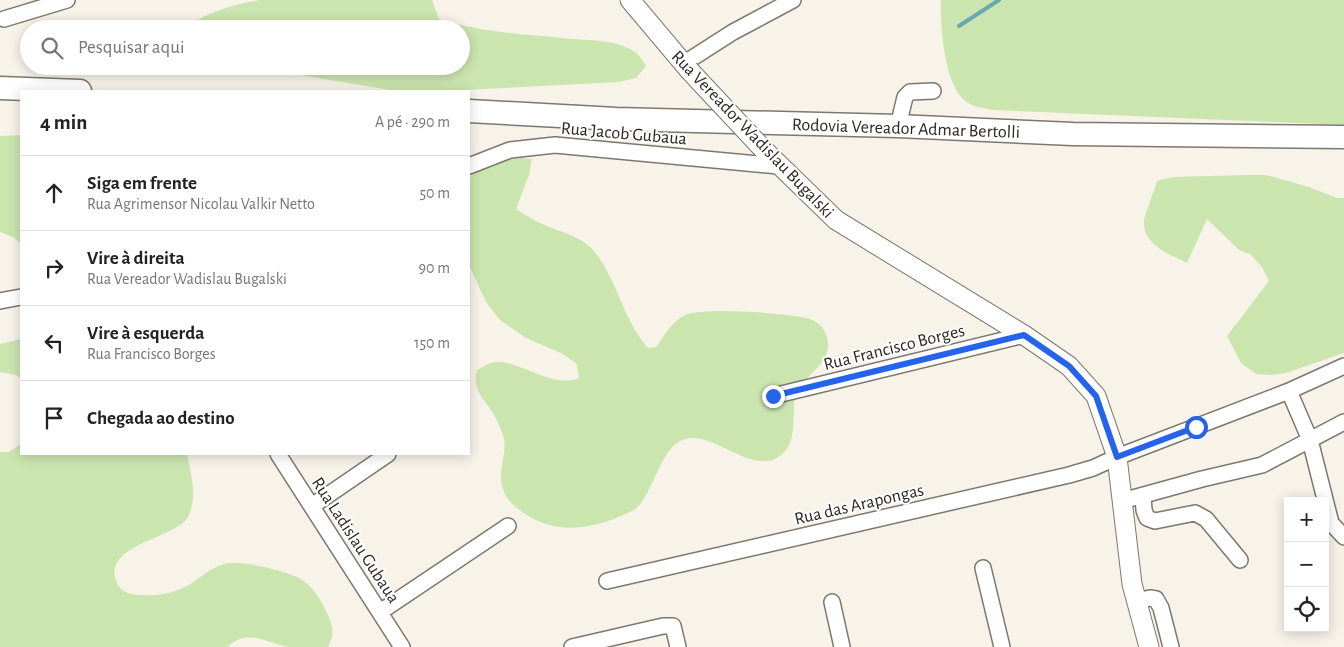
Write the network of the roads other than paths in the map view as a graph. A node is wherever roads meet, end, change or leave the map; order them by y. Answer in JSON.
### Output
{"nodes":[{"id":1,"x":67,"y":0,"type":"edge"},
{"id":2,"x":630,"y":0,"type":"edge"},
{"id":3,"x":793,"y":0,"type":"edge"},
{"id":4,"x":43,"y":3,"type":"edge"},
{"id":5,"x":4,"y":19,"type":"dead end"},
{"id":6,"x":686,"y":67,"type":"junction"},
{"id":7,"x":0,"y":88,"type":"edge"},
{"id":8,"x":53,"y":90,"type":"edge"},
{"id":9,"x":933,"y":91,"type":"dead end"},
{"id":10,"x":470,"y":111,"type":"edge"},
{"id":11,"x":898,"y":126,"type":"junction"},
{"id":12,"x":1344,"y":137,"type":"edge"},
{"id":13,"x":470,"y":166,"type":"edge"},
{"id":14,"x":779,"y":166,"type":"junction"},
{"id":15,"x":20,"y":297,"type":"edge"},
{"id":16,"x":0,"y":301,"type":"edge"},
{"id":17,"x":1024,"y":335,"type":"junction"},
{"id":18,"x":1344,"y":366,"type":"edge"},
{"id":19,"x":1289,"y":390,"type":"junction"},
{"id":20,"x":773,"y":396,"type":"dead end"},
{"id":21,"x":1344,"y":422,"type":"edge"},
{"id":22,"x":1310,"y":440,"type":"junction"},
{"id":23,"x":279,"y":455,"type":"edge"},
{"id":24,"x":387,"y":455,"type":"edge"},
{"id":25,"x":1117,"y":457,"type":"junction"},
{"id":26,"x":1143,"y":495,"type":"junction"},
{"id":27,"x":1122,"y":501,"type":"junction"},
{"id":28,"x":312,"y":506,"type":"junction"},
{"id":29,"x":508,"y":526,"type":"dead end"},
{"id":30,"x":1344,"y":537,"type":"edge"},
{"id":31,"x":1240,"y":560,"type":"dead end"},
{"id":32,"x":983,"y":568,"type":"dead end"},
{"id":33,"x":607,"y":580,"type":"dead end"},
{"id":34,"x":1136,"y":601,"type":"junction"},
{"id":35,"x":832,"y":602,"type":"dead end"},
{"id":36,"x":380,"y":612,"type":"junction"},
{"id":37,"x":402,"y":647,"type":"edge"},
{"id":38,"x":572,"y":647,"type":"edge"},
{"id":39,"x":678,"y":647,"type":"edge"},
{"id":40,"x":842,"y":647,"type":"edge"},
{"id":41,"x":1002,"y":647,"type":"edge"},
{"id":42,"x":1149,"y":647,"type":"edge"},
{"id":43,"x":1171,"y":647,"type":"edge"}],
"edges":[{"from":1,"to":4,"type":"street"},
{"from":2,"to":6,"type":"main road","name":"Rua Vereador Wadislau Bugalski"},
{"from":3,"to":6,"type":"street"},
{"from":4,"to":5,"type":"street"},
{"from":6,"to":14,"type":"main road","name":"Rua Vereador Wadislau Bugalski","bridge":true},
{"from":7,"to":8,"type":"highway"},
{"from":9,"to":11,"type":"street"},
{"from":10,"to":11,"type":"highway","name":"Rodovia Vereador Admar Bertolli"},
{"from":11,"to":12,"type":"highway","name":"Rodovia Vereador Admar Bertolli"},
{"from":13,"to":14,"type":"street","name":"Rua Jacob Gubaua"},
{"from":14,"to":17,"type":"main road","name":"Rua Vereador Wadislau Bugalski"},
{"from":15,"to":16,"type":"street"},
{"from":17,"to":20,"type":"street","name":"Rua Francisco Borges"},
{"from":17,"to":25,"type":"main road","name":"Rua Vereador Wadislau Bugalski"},
{"from":18,"to":19,"type":"street","name":"Rua das Arapongas"},
{"from":19,"to":22,"type":"street"},
{"from":19,"to":25,"type":"street","name":"Rua das Arapongas"},
{"from":21,"to":22,"type":"street"},
{"from":22,"to":26,"type":"street"},
{"from":22,"to":30,"type":"street"},
{"from":23,"to":28,"type":"street","name":"Rua Ladislau Gubaua"},
{"from":24,"to":28,"type":"street"},
{"from":25,"to":27,"type":"main road","name":"Rua Vereador Wadislau Bugalski"},
{"from":25,"to":33,"type":"street","name":"Rua das Arapongas"},
{"from":26,"to":27,"type":"street"},
{"from":26,"to":31,"type":"street"},
{"from":27,"to":34,"type":"main road","name":"Rua Vereador Wadislau Bugalski"},
{"from":28,"to":36,"type":"street","name":"Rua Ladislau Gubaua"},
{"from":29,"to":36,"type":"street"},
{"from":32,"to":41,"type":"street"},
{"from":34,"to":42,"type":"main road","name":"Rua Vereador Wadislau Bugalski"},
{"from":34,"to":43,"type":"street"},
{"from":35,"to":40,"type":"street"},
{"from":36,"to":37,"type":"street","name":"Rua Ladislau Gubaua"},
{"from":38,"to":39,"type":"street"}]}
